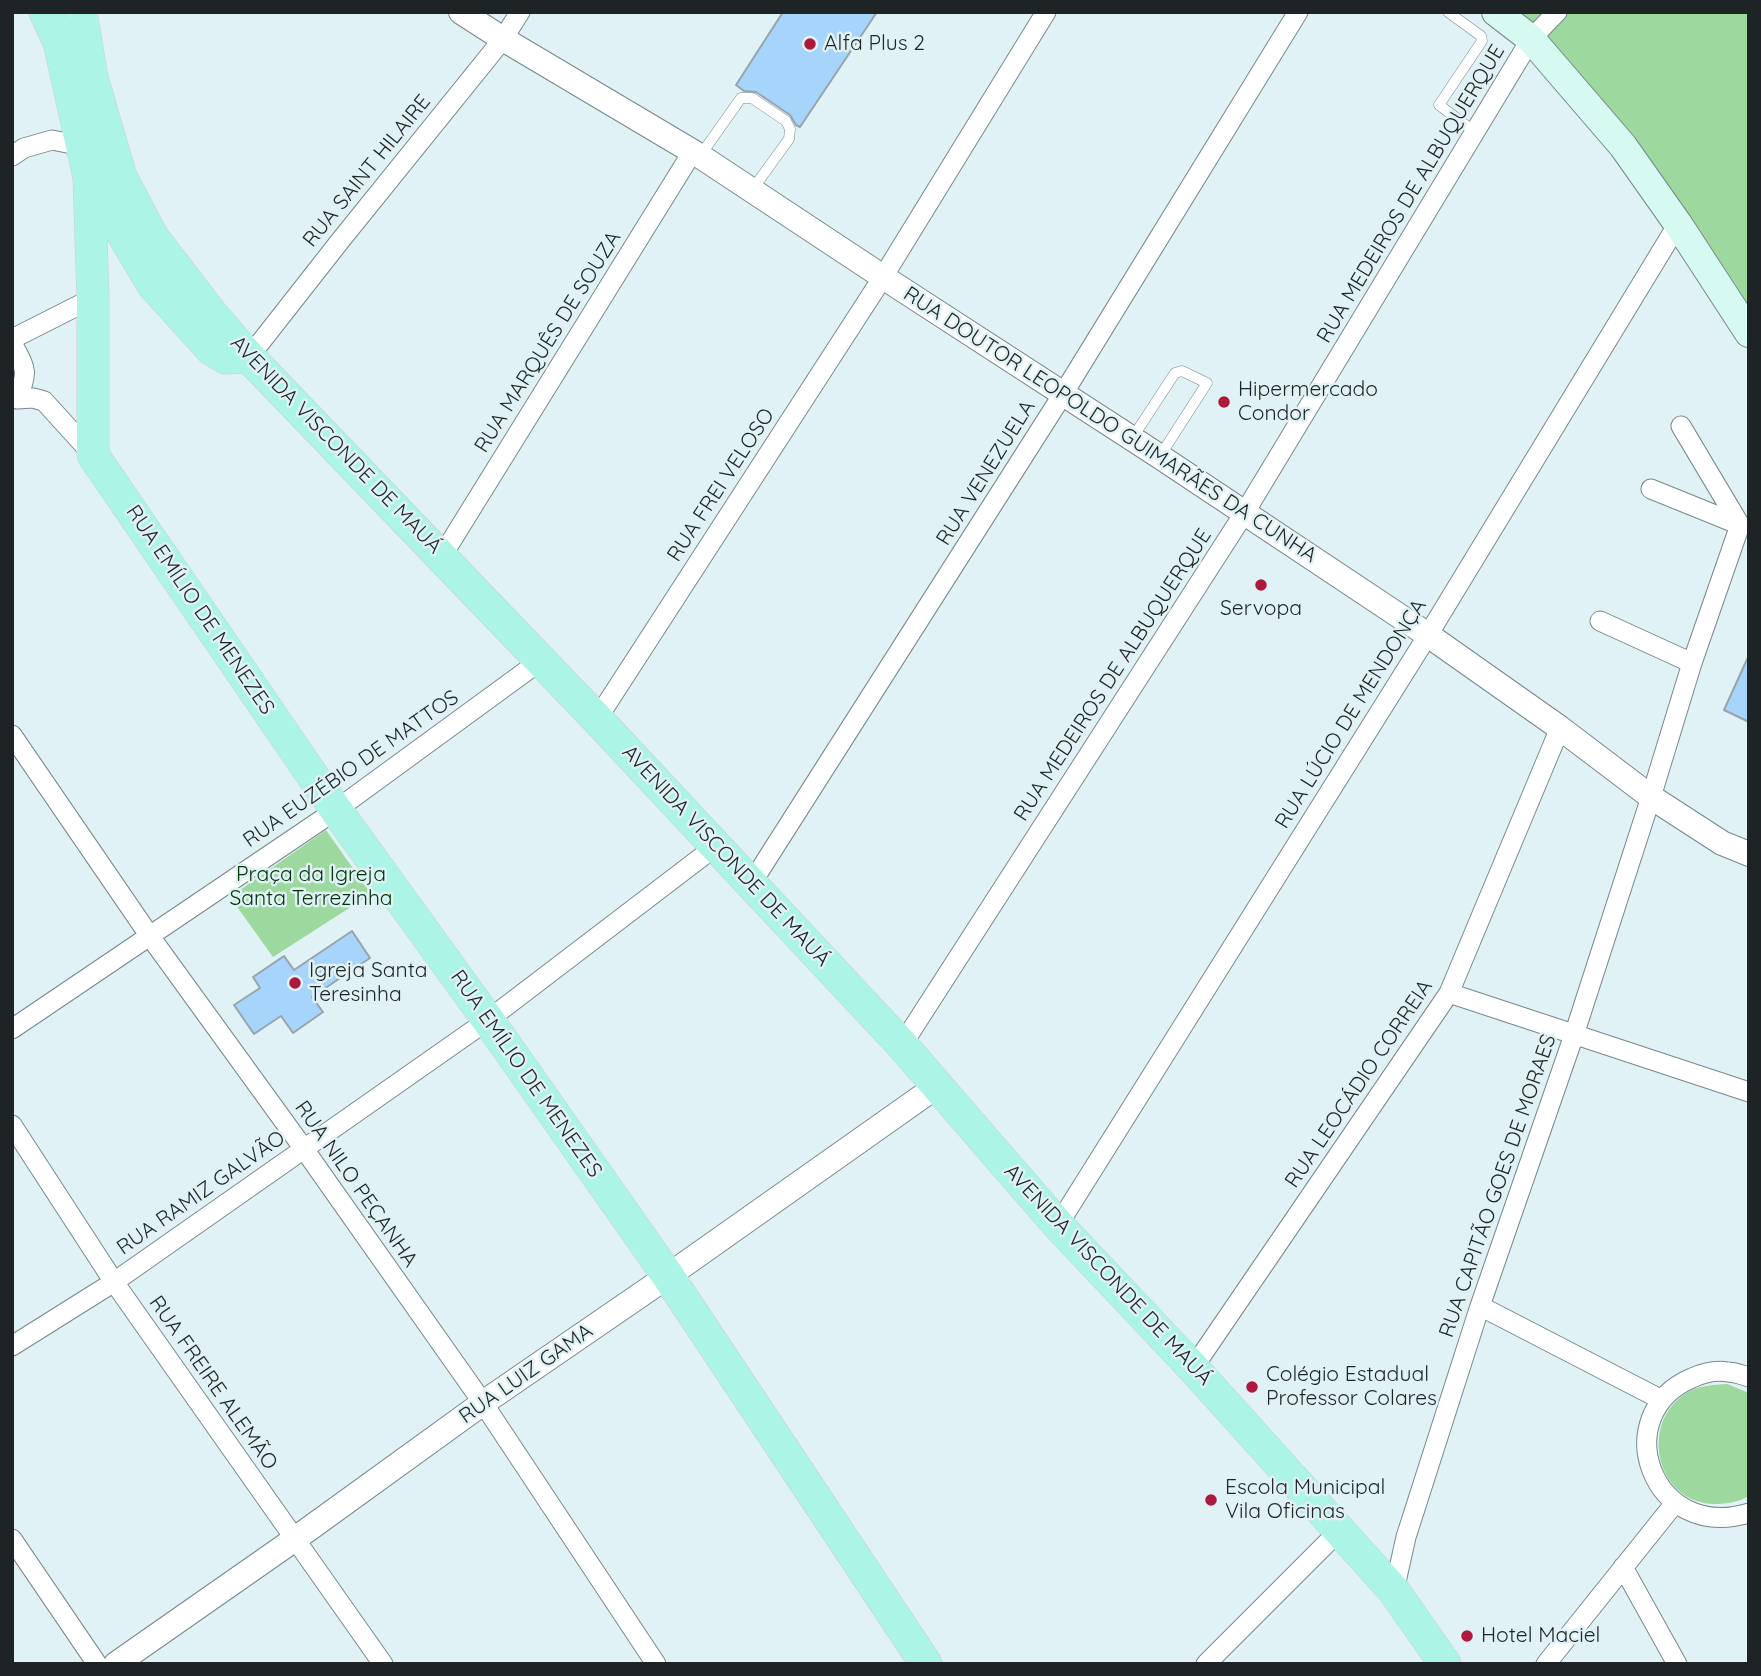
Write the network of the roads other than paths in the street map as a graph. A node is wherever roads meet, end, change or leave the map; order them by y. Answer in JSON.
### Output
{"nodes":[{"id":1,"x":46,"y":12,"type":"edge"},
{"id":2,"x":81,"y":12,"type":"edge"},
{"id":3,"x":97,"y":12,"type":"edge"},
{"id":4,"x":461,"y":12,"type":"edge"},
{"id":5,"x":520,"y":12,"type":"edge"},
{"id":6,"x":1046,"y":12,"type":"edge"},
{"id":7,"x":1298,"y":12,"type":"edge"},
{"id":8,"x":1448,"y":12,"type":"edge"},
{"id":9,"x":1496,"y":12,"type":"edge"},
{"id":10,"x":1557,"y":12,"type":"edge"},
{"id":11,"x":1531,"y":39,"type":"junction"},
{"id":12,"x":503,"y":40,"type":"junction"},
{"id":13,"x":92,"y":78,"type":"junction"},
{"id":14,"x":1475,"y":132,"type":"junction"},
{"id":15,"x":82,"y":146,"type":"junction"},
{"id":16,"x":696,"y":154,"type":"junction"},
{"id":17,"x":12,"y":156,"type":"edge"},
{"id":18,"x":89,"y":177,"type":"junction"},
{"id":19,"x":752,"y":191,"type":"junction"},
{"id":20,"x":1678,"y":224,"type":"junction"},
{"id":21,"x":883,"y":277,"type":"junction"},
{"id":22,"x":93,"y":298,"type":"junction"},
{"id":23,"x":1749,"y":333,"type":"edge"},
{"id":24,"x":12,"y":341,"type":"edge"},
{"id":25,"x":249,"y":357,"type":"junction"},
{"id":26,"x":1063,"y":394,"type":"junction"},
{"id":27,"x":15,"y":400,"type":"edge"},
{"id":28,"x":1681,"y":426,"type":"dead end"},
{"id":29,"x":1132,"y":438,"type":"junction"},
{"id":30,"x":93,"y":455,"type":"junction"},
{"id":31,"x":1159,"y":456,"type":"junction"},
{"id":32,"x":1651,"y":489,"type":"dead end"},
{"id":33,"x":1245,"y":512,"type":"junction"},
{"id":34,"x":1740,"y":525,"type":"junction"},
{"id":35,"x":442,"y":556,"type":"junction"},
{"id":36,"x":1600,"y":621,"type":"dead end"},
{"id":37,"x":1428,"y":635,"type":"junction"},
{"id":38,"x":540,"y":661,"type":"junction"},
{"id":39,"x":1692,"y":663,"type":"junction"},
{"id":40,"x":597,"y":719,"type":"junction"},
{"id":41,"x":1560,"y":728,"type":"junction"},
{"id":42,"x":12,"y":736,"type":"edge"},
{"id":43,"x":1651,"y":797,"type":"junction"},
{"id":44,"x":336,"y":810,"type":"junction"},
{"id":45,"x":716,"y":846,"type":"junction"},
{"id":46,"x":1749,"y":854,"type":"edge"},
{"id":47,"x":751,"y":884,"type":"junction"},
{"id":48,"x":149,"y":935,"type":"junction"},
{"id":49,"x":1449,"y":993,"type":"junction"},
{"id":50,"x":488,"y":1020,"type":"junction"},
{"id":51,"x":12,"y":1029,"type":"edge"},
{"id":52,"x":1574,"y":1035,"type":"junction"},
{"id":53,"x":902,"y":1045,"type":"junction"},
{"id":54,"x":937,"y":1086,"type":"junction"},
{"id":55,"x":1749,"y":1092,"type":"edge"},
{"id":56,"x":12,"y":1125,"type":"edge"},
{"id":57,"x":304,"y":1149,"type":"junction"},
{"id":58,"x":1058,"y":1225,"type":"junction"},
{"id":59,"x":668,"y":1276,"type":"junction"},
{"id":60,"x":114,"y":1282,"type":"junction"},
{"id":61,"x":1480,"y":1306,"type":"junction"},
{"id":62,"x":12,"y":1346,"type":"edge"},
{"id":63,"x":1194,"y":1368,"type":"junction"},
{"id":64,"x":1749,"y":1377,"type":"edge"},
{"id":65,"x":1662,"y":1399,"type":"junction"},
{"id":66,"x":483,"y":1403,"type":"junction"},
{"id":67,"x":1675,"y":1503,"type":"junction"},
{"id":68,"x":1749,"y":1513,"type":"edge"},
{"id":69,"x":1340,"y":1530,"type":"junction"},
{"id":70,"x":12,"y":1539,"type":"edge"},
{"id":71,"x":295,"y":1539,"type":"junction"},
{"id":72,"x":1623,"y":1567,"type":"junction"},
{"id":73,"x":1394,"y":1591,"type":"junction"},
{"id":74,"x":97,"y":1664,"type":"edge"},
{"id":75,"x":116,"y":1664,"type":"edge"},
{"id":76,"x":383,"y":1664,"type":"edge"},
{"id":77,"x":656,"y":1664,"type":"edge"},
{"id":78,"x":926,"y":1664,"type":"edge"},
{"id":79,"x":1206,"y":1664,"type":"edge"},
{"id":80,"x":1445,"y":1664,"type":"edge"},
{"id":81,"x":1546,"y":1664,"type":"edge"},
{"id":82,"x":1677,"y":1664,"type":"edge"}],
"edges":[{"from":1,"to":15,"type":"main road"},
{"from":2,"to":13,"type":"main road","name":"AVENIDA VISCONDE DE MAUÁ"},
{"from":3,"to":13,"type":"main road"},
{"from":4,"to":12,"type":"street","name":"RUA DOUTOR LEOPOLDO GUIMARÃES DA CUNHA"},
{"from":5,"to":12,"type":"street","name":"RUA SAINT HILAIRE"},
{"from":6,"to":21,"type":"street","name":"RUA FREI VELOSO"},
{"from":7,"to":26,"type":"street","name":"RUA VENEZUELA"},
{"from":8,"to":14,"type":"lane"},
{"from":9,"to":11,"type":"main road"},
{"from":10,"to":11,"type":"street","name":"RUA MEDEIROS DE ALBUQUERQUE"},
{"from":11,"to":14,"type":"street","name":"RUA MEDEIROS DE ALBUQUERQUE"},
{"from":11,"to":20,"type":"main road"},
{"from":12,"to":16,"type":"street","name":"RUA DOUTOR LEOPOLDO GUIMARÃES DA CUNHA"},
{"from":12,"to":25,"type":"street","name":"RUA SAINT HILAIRE"},
{"from":13,"to":25,"type":"main road","name":"AVENIDA VISCONDE DE MAUÁ"},
{"from":14,"to":33,"type":"street","name":"RUA MEDEIROS DE ALBUQUERQUE"},
{"from":15,"to":17,"type":"street"},
{"from":15,"to":18,"type":"main road"},
{"from":16,"to":19,"type":"street","name":"RUA DOUTOR LEOPOLDO GUIMARÃES DA CUNHA"},
{"from":16,"to":19,"type":"lane"},
{"from":16,"to":35,"type":"street","name":"RUA MARQUÊS DE SOUZA"},
{"from":18,"to":22,"type":"main road"},
{"from":18,"to":25,"type":"main road"},
{"from":19,"to":21,"type":"street","name":"RUA DOUTOR LEOPOLDO GUIMARÃES DA CUNHA"},
{"from":20,"to":23,"type":"main road"},
{"from":20,"to":37,"type":"street","name":"RUA LÚCIO DE MENDONÇA"},
{"from":21,"to":26,"type":"street","name":"RUA DOUTOR LEOPOLDO GUIMARÃES DA CUNHA"},
{"from":21,"to":40,"type":"street","name":"RUA FREI VELOSO"},
{"from":22,"to":24,"type":"street"},
{"from":22,"to":30,"type":"main road"},
{"from":24,"to":27,"type":"street","name":"RUA EMÍLIO DE MENEZES"},
{"from":25,"to":35,"type":"main road","name":"AVENIDA VISCONDE DE MAUÁ"},
{"from":26,"to":29,"type":"street","name":"RUA DOUTOR LEOPOLDO GUIMARÃES DA CUNHA"},
{"from":26,"to":47,"type":"street","name":"RUA VENEZUELA"},
{"from":27,"to":30,"type":"street","name":"RUA EMÍLIO DE MENEZES"},
{"from":28,"to":34,"type":"street"},
{"from":29,"to":31,"type":"street","name":"RUA DOUTOR LEOPOLDO GUIMARÃES DA CUNHA"},
{"from":29,"to":31,"type":"lane"},
{"from":30,"to":44,"type":"main road","name":"RUA EMÍLIO DE MENEZES"},
{"from":31,"to":33,"type":"street","name":"RUA DOUTOR LEOPOLDO GUIMARÃES DA CUNHA"},
{"from":32,"to":34,"type":"street"},
{"from":33,"to":37,"type":"street","name":"RUA DOUTOR LEOPOLDO GUIMARÃES DA CUNHA"},
{"from":33,"to":53,"type":"street","name":"RUA MEDEIROS DE ALBUQUERQUE"},
{"from":34,"to":39,"type":"street","name":"RUA CAPITÃO GOES DE MORAES"},
{"from":35,"to":38,"type":"main road","name":"AVENIDA VISCONDE DE MAUÁ"},
{"from":36,"to":39,"type":"street"},
{"from":37,"to":41,"type":"street","name":"RUA DOUTOR LEOPOLDO GUIMARÃES DA CUNHA"},
{"from":37,"to":58,"type":"street","name":"RUA LÚCIO DE MENDONÇA"},
{"from":38,"to":40,"type":"main road","name":"AVENIDA VISCONDE DE MAUÁ"},
{"from":38,"to":44,"type":"street","name":"RUA EUZÉBIO DE MATTOS"},
{"from":39,"to":43,"type":"street","name":"RUA CAPITÃO GOES DE MORAES"},
{"from":40,"to":45,"type":"main road","name":"AVENIDA VISCONDE DE MAUÁ"},
{"from":41,"to":43,"type":"street","name":"RUA DOUTOR LEOPOLDO GUIMARÃES DA CUNHA"},
{"from":41,"to":49,"type":"street","name":"RUA LEOCÁDIO CORREIA"},
{"from":42,"to":48,"type":"street","name":"RUA NILO PEÇANHA"},
{"from":43,"to":46,"type":"street","name":"RUA DOUTOR LEOPOLDO GUIMARÃES DA CUNHA"},
{"from":43,"to":52,"type":"street","name":"RUA CAPITÃO GOES DE MORAES"},
{"from":44,"to":48,"type":"street","name":"RUA EUZÉBIO DE MATTOS"},
{"from":44,"to":50,"type":"main road","name":"RUA EMÍLIO DE MENEZES"},
{"from":45,"to":47,"type":"main road","name":"AVENIDA VISCONDE DE MAUÁ"},
{"from":45,"to":50,"type":"street","name":"RUA RAMIZ GALVÃO"},
{"from":47,"to":53,"type":"main road","name":"AVENIDA VISCONDE DE MAUÁ"},
{"from":48,"to":51,"type":"street","name":"RUA EUZÉBIO DE MATTOS"},
{"from":48,"to":57,"type":"street","name":"RUA NILO PEÇANHA"},
{"from":49,"to":52,"type":"street"},
{"from":49,"to":63,"type":"street","name":"RUA LEOCÁDIO CORREIA"},
{"from":50,"to":57,"type":"street","name":"RUA RAMIZ GALVÃO"},
{"from":50,"to":59,"type":"main road","name":"RUA EMÍLIO DE MENEZES"},
{"from":52,"to":55,"type":"street"},
{"from":52,"to":61,"type":"street","name":"RUA CAPITÃO GOES DE MORAES"},
{"from":53,"to":54,"type":"main road","name":"AVENIDA VISCONDE DE MAUÁ"},
{"from":54,"to":58,"type":"main road","name":"AVENIDA VISCONDE DE MAUÁ"},
{"from":54,"to":59,"type":"street","name":"RUA LUIZ GAMA"},
{"from":56,"to":60,"type":"street","name":"RUA FREIRE ALEMÃO"},
{"from":57,"to":60,"type":"street","name":"RUA RAMIZ GALVÃO"},
{"from":57,"to":66,"type":"street","name":"RUA NILO PEÇANHA"},
{"from":58,"to":63,"type":"main road","name":"AVENIDA VISCONDE DE MAUÁ"},
{"from":59,"to":66,"type":"street","name":"RUA LUIZ GAMA"},
{"from":59,"to":78,"type":"main road","name":"RUA EMÍLIO DE MENEZES"},
{"from":60,"to":62,"type":"street","name":"RUA RAMIZ GALVÃO"},
{"from":60,"to":71,"type":"street","name":"RUA FREIRE ALEMÃO"},
{"from":61,"to":65,"type":"street"},
{"from":61,"to":73,"type":"street","name":"RUA CAPITÃO GOES DE MORAES"},
{"from":63,"to":69,"type":"main road","name":"AVENIDA VISCONDE DE MAUÁ"},
{"from":64,"to":65,"type":"street"},
{"from":65,"to":67,"type":"street"},
{"from":66,"to":71,"type":"street","name":"RUA LUIZ GAMA"},
{"from":66,"to":77,"type":"street","name":"RUA NILO PEÇANHA"},
{"from":67,"to":68,"type":"street"},
{"from":67,"to":72,"type":"street"},
{"from":69,"to":73,"type":"main road","name":"AVENIDA VISCONDE DE MAUÁ"},
{"from":69,"to":79,"type":"street"},
{"from":70,"to":74,"type":"street"},
{"from":71,"to":75,"type":"street","name":"RUA LUIZ GAMA"},
{"from":71,"to":76,"type":"street","name":"RUA FREIRE ALEMÃO"},
{"from":72,"to":81,"type":"street"},
{"from":72,"to":82,"type":"street"},
{"from":73,"to":80,"type":"main road","name":"AVENIDA VISCONDE DE MAUÁ"}]}
